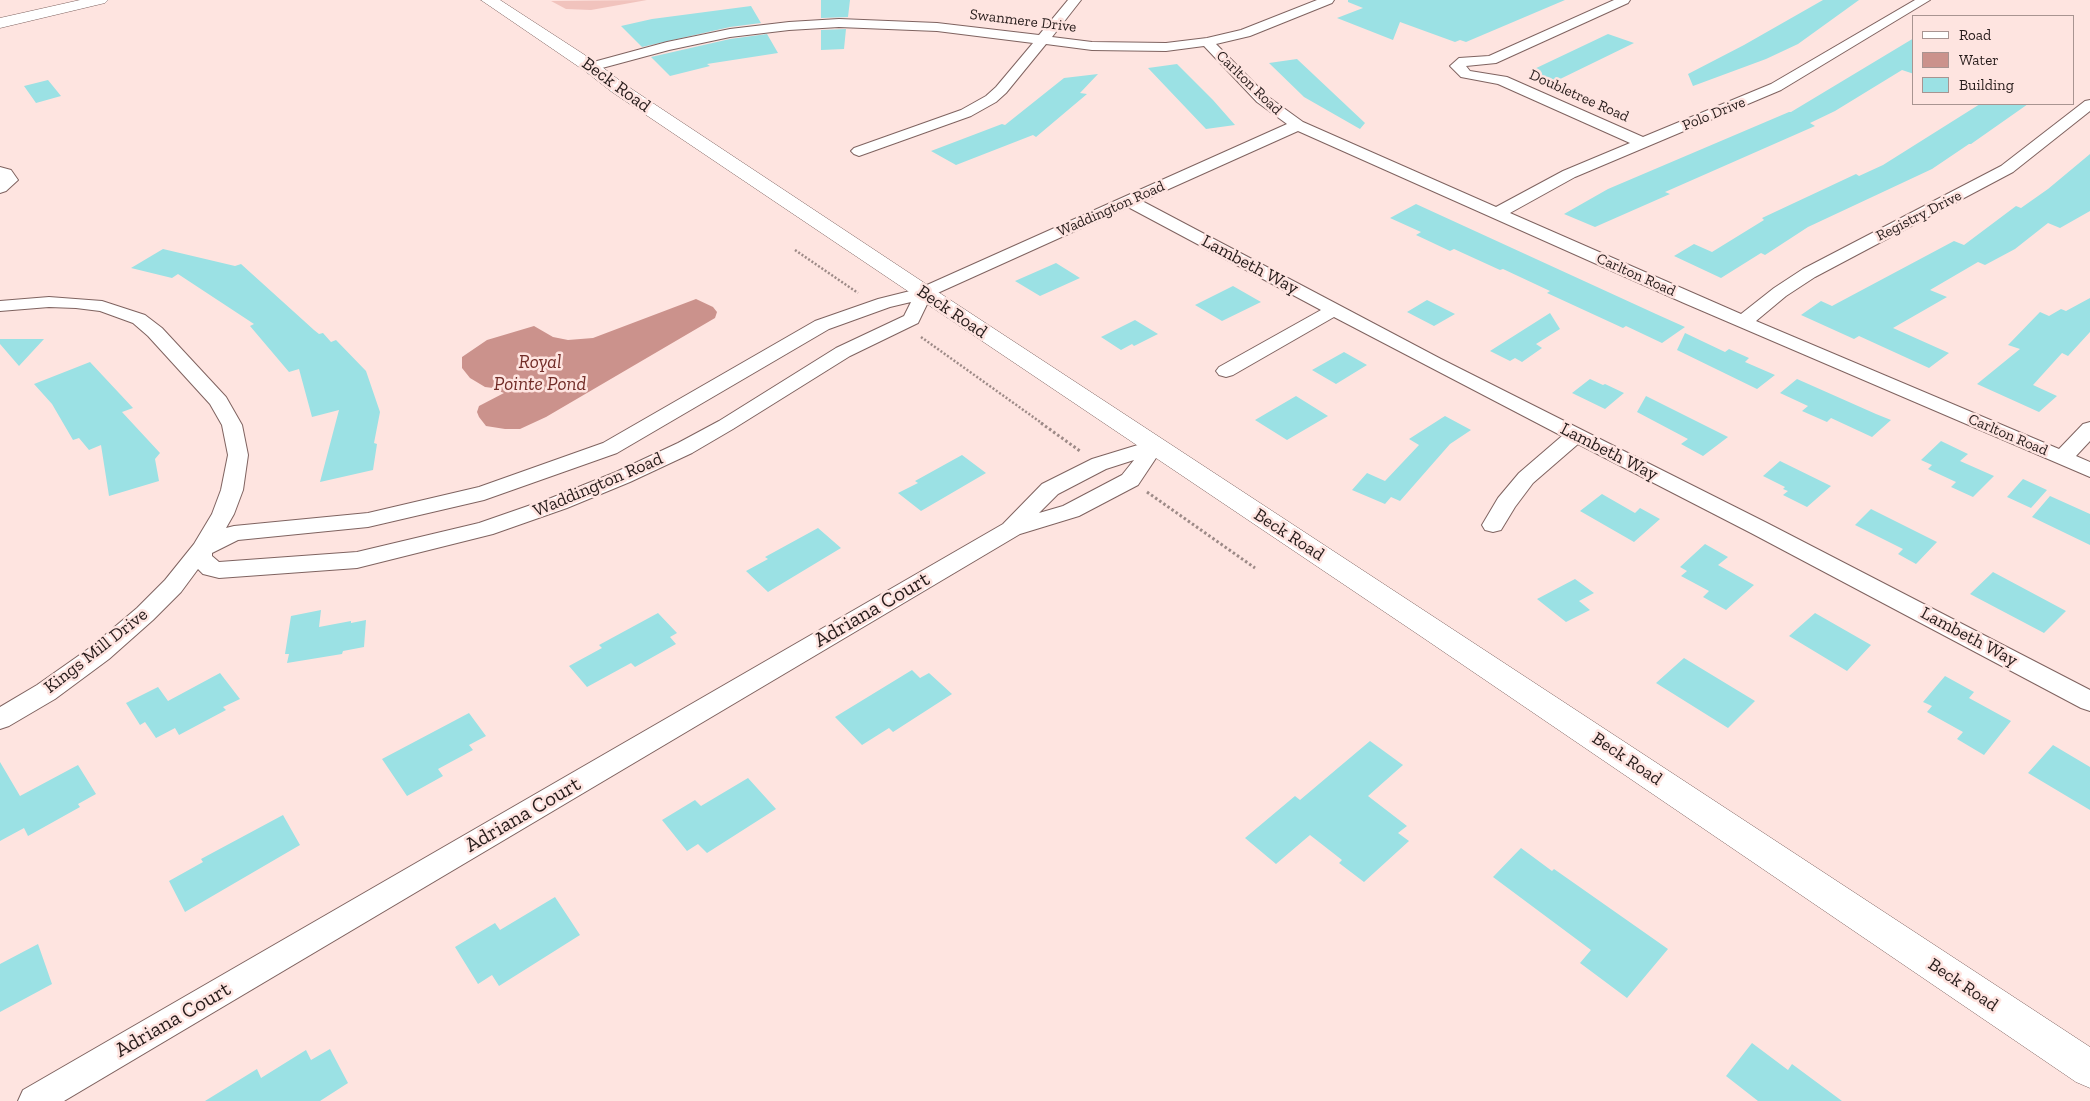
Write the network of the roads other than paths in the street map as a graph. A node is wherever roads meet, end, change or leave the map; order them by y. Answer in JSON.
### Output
{"nodes":[{"id":1,"x":100,"y":0,"type":"edge"},
{"id":2,"x":490,"y":0,"type":"edge"},
{"id":3,"x":1075,"y":0,"type":"edge"},
{"id":4,"x":1328,"y":0,"type":"edge"},
{"id":5,"x":1624,"y":0,"type":"edge"},
{"id":6,"x":1924,"y":0,"type":"edge"},
{"id":7,"x":0,"y":23,"type":"edge"},
{"id":8,"x":1042,"y":40,"type":"junction"},
{"id":9,"x":1207,"y":42,"type":"junction"},
{"id":10,"x":1491,"y":60,"type":"junction"},
{"id":11,"x":591,"y":66,"type":"junction"},
{"id":12,"x":1502,"y":80,"type":"junction"},
{"id":13,"x":2090,"y":104,"type":"edge"},
{"id":14,"x":1298,"y":125,"type":"junction"},
{"id":15,"x":1643,"y":143,"type":"junction"},
{"id":16,"x":859,"y":152,"type":"dead end"},
{"id":17,"x":0,"y":172,"type":"edge"},
{"id":18,"x":0,"y":188,"type":"edge"},
{"id":19,"x":1129,"y":201,"type":"junction"},
{"id":20,"x":1497,"y":214,"type":"junction"},
{"id":21,"x":924,"y":293,"type":"junction"},
{"id":22,"x":0,"y":306,"type":"edge"},
{"id":23,"x":1334,"y":310,"type":"junction"},
{"id":24,"x":1743,"y":322,"type":"junction"},
{"id":25,"x":782,"y":348,"type":"junction"},
{"id":26,"x":820,"y":365,"type":"junction"},
{"id":27,"x":1226,"y":371,"type":"dead end"},
{"id":28,"x":2090,"y":428,"type":"edge"},
{"id":29,"x":1576,"y":435,"type":"junction"},
{"id":30,"x":1154,"y":446,"type":"junction"},
{"id":31,"x":2063,"y":458,"type":"junction"},
{"id":32,"x":2090,"y":470,"type":"edge"},
{"id":33,"x":223,"y":514,"type":"junction"},
{"id":34,"x":368,"y":520,"type":"junction"},
{"id":35,"x":1492,"y":525,"type":"dead end"},
{"id":36,"x":1012,"y":529,"type":"junction"},
{"id":37,"x":246,"y":531,"type":"junction"},
{"id":38,"x":202,"y":549,"type":"junction"},
{"id":39,"x":357,"y":560,"type":"junction"},
{"id":40,"x":219,"y":570,"type":"junction"},
{"id":41,"x":173,"y":586,"type":"junction"},
{"id":42,"x":2090,"y":701,"type":"edge"},
{"id":43,"x":0,"y":718,"type":"edge"},
{"id":44,"x":2090,"y":1069,"type":"edge"},
{"id":45,"x":34,"y":1101,"type":"edge"}],
"edges":[{"from":1,"to":7,"type":"main road"},
{"from":2,"to":11,"type":"main road","name":"Beck Road"},
{"from":3,"to":8,"type":"street"},
{"from":4,"to":9,"type":"street","name":"Swanmere Drive"},
{"from":5,"to":10,"type":"street","name":"Doubletree Road"},
{"from":6,"to":15,"type":"street","name":"Polo Drive"},
{"from":8,"to":9,"type":"street","name":"Swanmere Drive"},
{"from":8,"to":11,"type":"street","name":"Swanmere Drive"},
{"from":8,"to":16,"type":"street"},
{"from":9,"to":14,"type":"street","name":"Carlton Road"},
{"from":10,"to":12,"type":"street","name":"Doubletree Road"},
{"from":10,"to":12,"type":"street","name":"Doubletree Road"},
{"from":11,"to":21,"type":"main road","name":"Beck Road"},
{"from":12,"to":15,"type":"street","name":"Doubletree Road"},
{"from":13,"to":24,"type":"street","name":"Registry Drive"},
{"from":14,"to":19,"type":"street","name":"Waddington Road"},
{"from":14,"to":20,"type":"street","name":"Carlton Road"},
{"from":15,"to":20,"type":"street","name":"Polo Drive"},
{"from":17,"to":18,"type":"street"},
{"from":19,"to":21,"type":"street","name":"Waddington Road"},
{"from":19,"to":23,"type":"street","name":"Lambeth Way"},
{"from":20,"to":24,"type":"street","name":"Carlton Road"},
{"from":21,"to":25,"type":"street","name":"Waddington Road"},
{"from":21,"to":26,"type":"street","name":"Waddington Road"},
{"from":21,"to":30,"type":"main road","name":"Beck Road"},
{"from":22,"to":33,"type":"street","name":"Kings Mill Drive"},
{"from":23,"to":27,"type":"street"},
{"from":23,"to":29,"type":"street","name":"Lambeth Way"},
{"from":24,"to":31,"type":"street","name":"Carlton Road"},
{"from":25,"to":26,"type":"street"},
{"from":25,"to":34,"type":"street","name":"Waddington Road"},
{"from":26,"to":39,"type":"street","name":"Waddington Road"},
{"from":28,"to":31,"type":"street"},
{"from":29,"to":35,"type":"street"},
{"from":29,"to":42,"type":"street","name":"Lambeth Way"},
{"from":30,"to":36,"type":"street","name":"Adriana Court"},
{"from":30,"to":36,"type":"street","name":"Adriana Court"},
{"from":30,"to":44,"type":"main road","name":"Beck Road"},
{"from":31,"to":32,"type":"street","name":"Carlton Road"},
{"from":33,"to":37,"type":"street"},
{"from":33,"to":38,"type":"street","name":"Kings Mill Drive"},
{"from":34,"to":37,"type":"street","name":"Waddington Road"},
{"from":34,"to":39,"type":"street"},
{"from":36,"to":45,"type":"street","name":"Adriana Court"},
{"from":37,"to":38,"type":"street","name":"Waddington Road"},
{"from":38,"to":40,"type":"street"},
{"from":38,"to":41,"type":"street","name":"Kings Mill Drive"},
{"from":39,"to":40,"type":"street","name":"Waddington Road"},
{"from":40,"to":41,"type":"street","name":"Waddington Road"},
{"from":41,"to":43,"type":"street","name":"Kings Mill Drive"}]}
